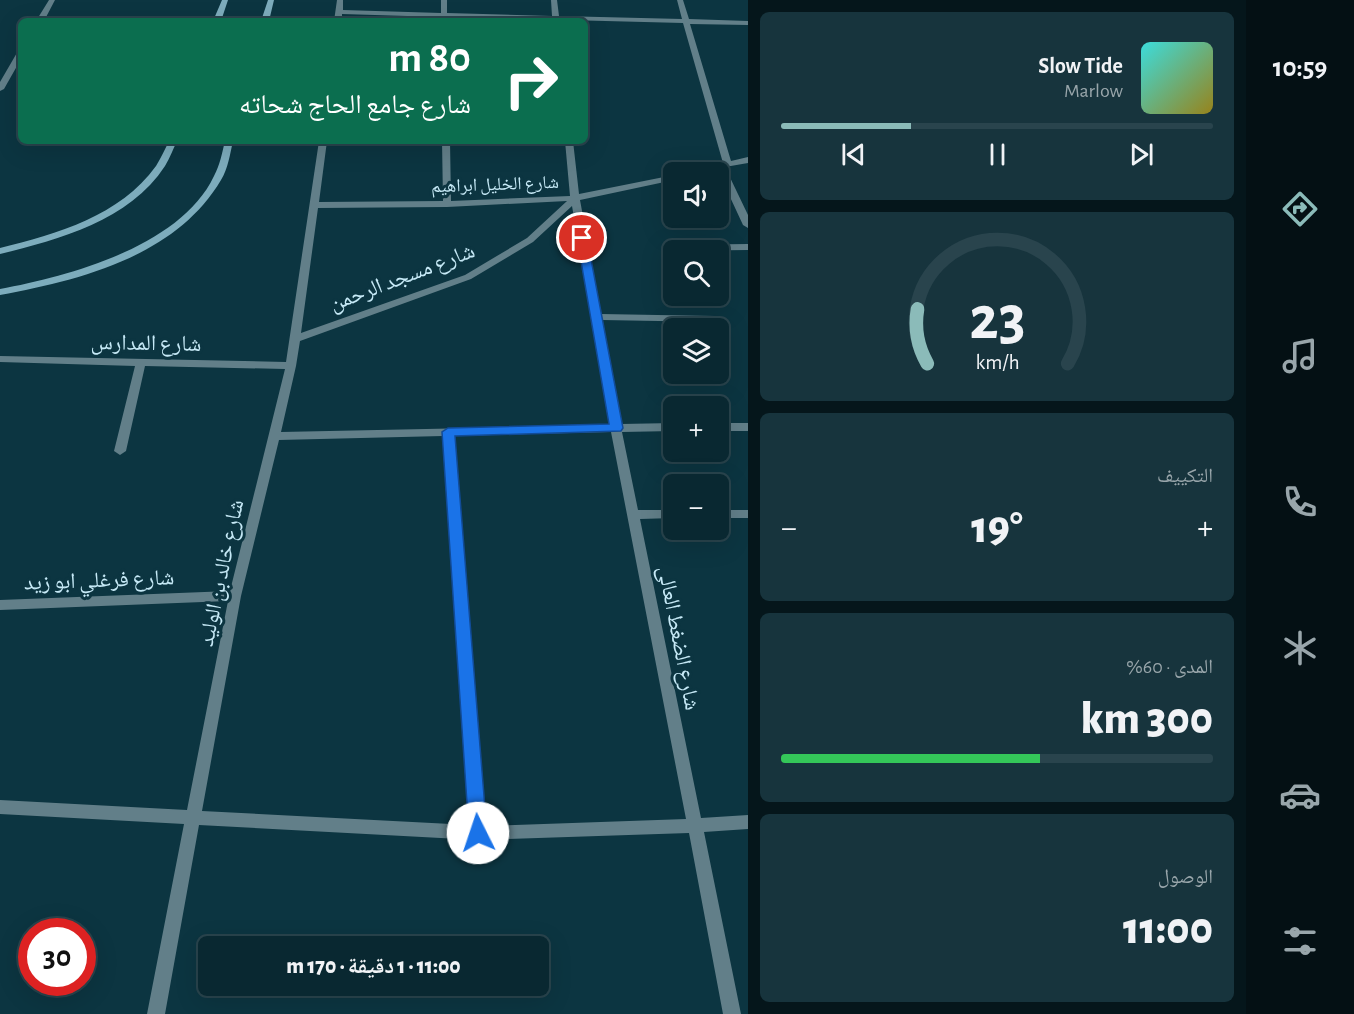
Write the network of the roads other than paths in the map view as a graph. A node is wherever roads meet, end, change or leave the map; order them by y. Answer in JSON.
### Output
{"nodes":[{"id":1,"x":52,"y":0,"type":"edge"},
{"id":2,"x":225,"y":0,"type":"edge"},
{"id":3,"x":272,"y":0,"type":"edge"},
{"id":4,"x":340,"y":0,"type":"edge"},
{"id":5,"x":444,"y":0,"type":"edge"},
{"id":6,"x":554,"y":0,"type":"edge"},
{"id":7,"x":680,"y":0,"type":"edge"},
{"id":8,"x":339,"y":12,"type":"junction"},
{"id":9,"x":42,"y":18,"type":"edge"},
{"id":10,"x":218,"y":18,"type":"edge"},
{"id":11,"x":266,"y":18,"type":"edge"},
{"id":12,"x":338,"y":18,"type":"edge"},
{"id":13,"x":444,"y":18,"type":"edge"},
{"id":14,"x":556,"y":18,"type":"edge"},
{"id":15,"x":588,"y":19,"type":"edge"},
{"id":16,"x":686,"y":21,"type":"junction"},
{"id":17,"x":748,"y":23,"type":"edge"},
{"id":18,"x":18,"y":58,"type":"edge"},
{"id":19,"x":0,"y":89,"type":"edge"},
{"id":20,"x":172,"y":144,"type":"edge"},
{"id":21,"x":228,"y":144,"type":"edge"},
{"id":22,"x":323,"y":144,"type":"edge"},
{"id":23,"x":446,"y":144,"type":"edge"},
{"id":24,"x":569,"y":144,"type":"edge"},
{"id":25,"x":748,"y":160,"type":"edge"},
{"id":26,"x":723,"y":162,"type":"edge"},
{"id":27,"x":729,"y":165,"type":"edge"},
{"id":28,"x":729,"y":178,"type":"edge"},
{"id":29,"x":663,"y":179,"type":"edge"},
{"id":30,"x":575,"y":198,"type":"junction"},
{"id":31,"x":447,"y":204,"type":"junction"},
{"id":32,"x":315,"y":206,"type":"junction"},
{"id":33,"x":748,"y":225,"type":"edge"},
{"id":34,"x":729,"y":247,"type":"edge"},
{"id":35,"x":748,"y":247,"type":"edge"},
{"id":36,"x":0,"y":251,"type":"edge"},
{"id":37,"x":0,"y":292,"type":"edge"},
{"id":38,"x":596,"y":317,"type":"junction"},
{"id":39,"x":663,"y":318,"type":"edge"},
{"id":40,"x":295,"y":339,"type":"junction"},
{"id":41,"x":0,"y":359,"type":"edge"},
{"id":42,"x":141,"y":363,"type":"junction"},
{"id":43,"x":291,"y":366,"type":"junction"},
{"id":44,"x":729,"y":427,"type":"edge"},
{"id":45,"x":748,"y":427,"type":"edge"},
{"id":46,"x":616,"y":428,"type":"junction"},
{"id":47,"x":663,"y":428,"type":"edge"},
{"id":48,"x":448,"y":432,"type":"junction"},
{"id":49,"x":274,"y":436,"type":"junction"},
{"id":50,"x":120,"y":452,"type":"dead end"},
{"id":51,"x":663,"y":514,"type":"edge"},
{"id":52,"x":729,"y":514,"type":"edge"},
{"id":53,"x":748,"y":514,"type":"edge"},
{"id":54,"x":633,"y":515,"type":"junction"},
{"id":55,"x":235,"y":596,"type":"junction"},
{"id":56,"x":0,"y":605,"type":"edge"},
{"id":57,"x":0,"y":807,"type":"edge"},
{"id":58,"x":194,"y":819,"type":"junction"},
{"id":59,"x":748,"y":822,"type":"edge"},
{"id":60,"x":695,"y":826,"type":"junction"},
{"id":61,"x":478,"y":833,"type":"junction"},
{"id":62,"x":156,"y":1014,"type":"edge"},
{"id":63,"x":732,"y":1014,"type":"edge"}],
"edges":[{"from":1,"to":9,"type":"street"},
{"from":2,"to":10,"type":"street"},
{"from":3,"to":11,"type":"street"},
{"from":4,"to":8,"type":"street"},
{"from":5,"to":13,"type":"street"},
{"from":6,"to":14,"type":"street"},
{"from":7,"to":16,"type":"street"},
{"from":8,"to":12,"type":"street"},
{"from":8,"to":13,"type":"street"},
{"from":15,"to":16,"type":"street"},
{"from":16,"to":17,"type":"street"},
{"from":16,"to":26,"type":"street"},
{"from":18,"to":19,"type":"street"},
{"from":20,"to":36,"type":"street"},
{"from":21,"to":37,"type":"street"},
{"from":22,"to":32,"type":"street","name":"شارع خالد بن الوليد"},
{"from":23,"to":31,"type":"street"},
{"from":24,"to":30,"type":"street","name":"شارع الضغط العالى"},
{"from":25,"to":27,"type":"street"},
{"from":28,"to":33,"type":"street"},
{"from":29,"to":30,"type":"street","name":"شارع الخليل ابراهيم"},
{"from":30,"to":31,"type":"street","name":"شارع الخليل ابراهيم"},
{"from":30,"to":38,"type":"street","name":"شارع الضغط العالى"},
{"from":30,"to":40,"type":"street","name":"شارع مسجد الرحمن"},
{"from":31,"to":32,"type":"street","name":"شارع الخليل ابراهيم"},
{"from":32,"to":40,"type":"street","name":"شارع خالد بن الوليد"},
{"from":34,"to":35,"type":"street"},
{"from":38,"to":39,"type":"street"},
{"from":38,"to":46,"type":"street","name":"شارع الضغط العالى"},
{"from":40,"to":43,"type":"street","name":"شارع خالد بن الوليد"},
{"from":41,"to":42,"type":"street","name":"شارع المدارس"},
{"from":42,"to":43,"type":"street","name":"شارع المدارس"},
{"from":42,"to":50,"type":"street"},
{"from":43,"to":49,"type":"street","name":"شارع خالد بن الوليد"},
{"from":44,"to":45,"type":"street"},
{"from":46,"to":47,"type":"street"},
{"from":46,"to":48,"type":"street"},
{"from":46,"to":54,"type":"street","name":"شارع الضغط العالى"},
{"from":48,"to":49,"type":"street"},
{"from":48,"to":61,"type":"street"},
{"from":49,"to":55,"type":"street","name":"شارع خالد بن الوليد"},
{"from":51,"to":54,"type":"street"},
{"from":52,"to":53,"type":"street"},
{"from":54,"to":60,"type":"street","name":"شارع الضغط العالى"},
{"from":55,"to":56,"type":"street","name":"شارع فرغلي ابو زيد"},
{"from":55,"to":58,"type":"street","name":"شارع خالد بن الوليد"},
{"from":57,"to":58,"type":"street"},
{"from":58,"to":61,"type":"street"},
{"from":58,"to":62,"type":"street","name":"شارع خالد بن الوليد"},
{"from":59,"to":60,"type":"street"},
{"from":60,"to":61,"type":"street"},
{"from":60,"to":63,"type":"street","name":"شارع الضغط العالى"}]}
